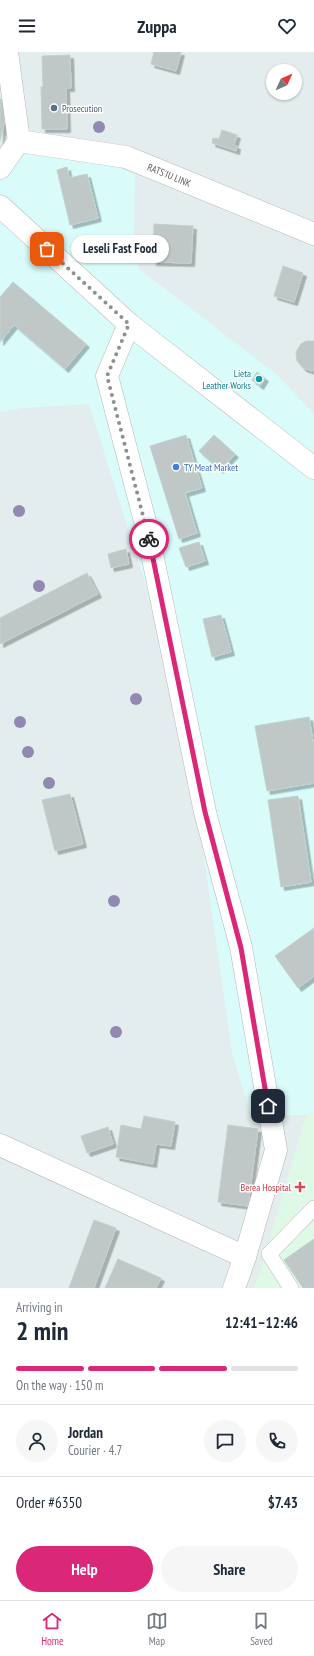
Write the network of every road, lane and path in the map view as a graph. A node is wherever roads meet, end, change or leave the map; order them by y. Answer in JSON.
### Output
{"nodes":[{"id":1,"x":7,"y":52,"type":"edge"},
{"id":2,"x":19,"y":141,"type":"junction"},
{"id":3,"x":0,"y":168,"type":"edge"},
{"id":4,"x":0,"y":206,"type":"edge"},
{"id":5,"x":314,"y":234,"type":"edge"},
{"id":6,"x":129,"y":324,"type":"junction"},
{"id":7,"x":314,"y":468,"type":"edge"},
{"id":8,"x":0,"y":1145,"type":"edge"},
{"id":9,"x":314,"y":1208,"type":"edge"},
{"id":10,"x":245,"y":1257,"type":"junction"},
{"id":11,"x":234,"y":1288,"type":"edge"},
{"id":12,"x":291,"y":1288,"type":"edge"}],
"edges":[{"from":1,"to":2,"type":"street"},
{"from":2,"to":3,"type":"street"},
{"from":2,"to":5,"type":"street","name":"RATS'IU LINK"},
{"from":4,"to":6,"type":"street"},
{"from":6,"to":7,"type":"street"},
{"from":6,"to":10,"type":"street"},
{"from":8,"to":10,"type":"street"},
{"from":9,"to":12,"type":"lane"},
{"from":10,"to":11,"type":"street"}]}
